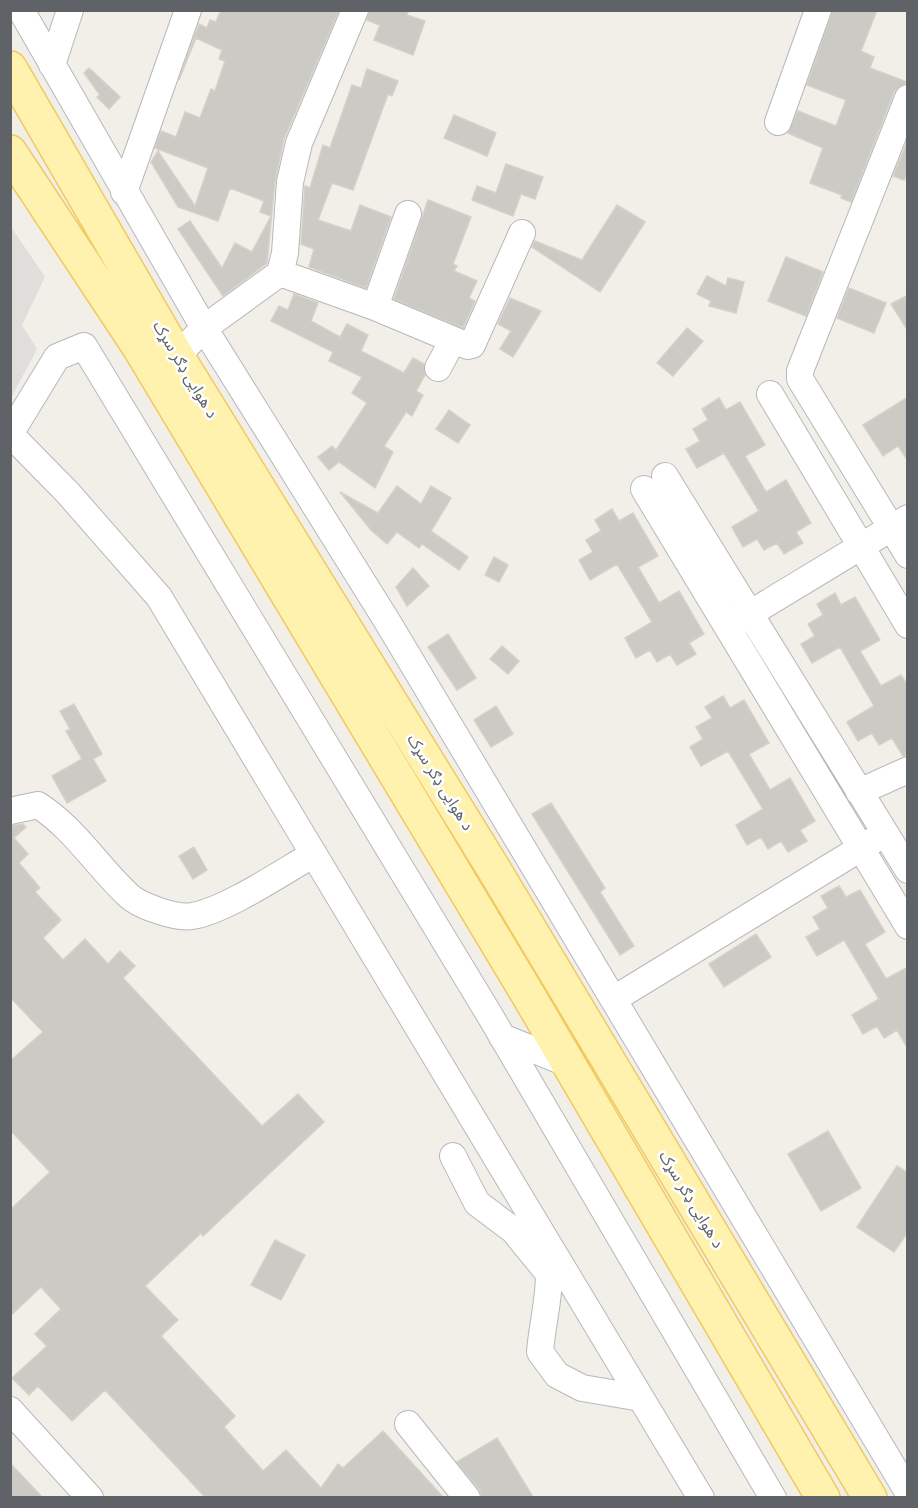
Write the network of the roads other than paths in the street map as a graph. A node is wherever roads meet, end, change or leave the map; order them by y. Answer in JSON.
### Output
{"nodes":[{"id":1,"x":21,"y":10,"type":"edge"},
{"id":2,"x":70,"y":10,"type":"edge"},
{"id":3,"x":188,"y":10,"type":"edge"},
{"id":4,"x":355,"y":10,"type":"edge"},
{"id":5,"x":818,"y":10,"type":"edge"},
{"id":6,"x":52,"y":65,"type":"junction"},
{"id":7,"x":10,"y":68,"type":"edge"},
{"id":8,"x":908,"y":98,"type":"edge"},
{"id":9,"x":778,"y":122,"type":"dead end"},
{"id":10,"x":12,"y":159,"type":"edge"},
{"id":11,"x":124,"y":192,"type":"junction"},
{"id":12,"x":408,"y":214,"type":"dead end"},
{"id":13,"x":522,"y":233,"type":"dead end"},
{"id":14,"x":280,"y":273,"type":"junction"},
{"id":15,"x":375,"y":307,"type":"junction"},
{"id":16,"x":204,"y":328,"type":"junction"},
{"id":17,"x":453,"y":340,"type":"junction"},
{"id":18,"x":177,"y":356,"type":"junction"},
{"id":19,"x":438,"y":368,"type":"dead end"},
{"id":20,"x":770,"y":394,"type":"dead end"},
{"id":21,"x":10,"y":434,"type":"edge"},
{"id":22,"x":899,"y":523,"type":"edge"},
{"id":23,"x":861,"y":546,"type":"junction"},
{"id":24,"x":908,"y":555,"type":"edge"},
{"id":25,"x":750,"y":614,"type":"junction"},
{"id":26,"x":908,"y":625,"type":"edge"},
{"id":27,"x":727,"y":627,"type":"junction"},
{"id":28,"x":908,"y":770,"type":"edge"},
{"id":29,"x":859,"y":792,"type":"junction"},
{"id":30,"x":10,"y":810,"type":"edge"},
{"id":31,"x":885,"y":833,"type":"junction"},
{"id":32,"x":860,"y":848,"type":"junction"},
{"id":33,"x":526,"y":852,"type":"junction"},
{"id":34,"x":314,"y":854,"type":"junction"},
{"id":35,"x":908,"y":870,"type":"edge"},
{"id":36,"x":495,"y":871,"type":"junction"},
{"id":37,"x":908,"y":926,"type":"edge"},
{"id":38,"x":614,"y":999,"type":"junction"},
{"id":39,"x":502,"y":1037,"type":"junction"},
{"id":40,"x":569,"y":1064,"type":"junction"},
{"id":41,"x":453,"y":1156,"type":"dead end"},
{"id":42,"x":739,"y":1210,"type":"junction"},
{"id":43,"x":710,"y":1229,"type":"junction"},
{"id":44,"x":778,"y":1343,"type":"junction"},
{"id":45,"x":744,"y":1362,"type":"junction"},
{"id":46,"x":641,"y":1398,"type":"junction"},
{"id":47,"x":10,"y":1410,"type":"edge"},
{"id":48,"x":408,"y":1424,"type":"dead end"},
{"id":49,"x":908,"y":1492,"type":"edge"},
{"id":50,"x":90,"y":1497,"type":"edge"},
{"id":51,"x":467,"y":1497,"type":"edge"},
{"id":52,"x":701,"y":1497,"type":"edge"},
{"id":53,"x":773,"y":1497,"type":"edge"},
{"id":54,"x":823,"y":1497,"type":"edge"},
{"id":55,"x":870,"y":1497,"type":"edge"}],
"edges":[{"from":1,"to":6,"type":"street"},
{"from":2,"to":6,"type":"street"},
{"from":3,"to":11,"type":"street"},
{"from":4,"to":14,"type":"street"},
{"from":5,"to":9,"type":"street"},
{"from":6,"to":11,"type":"street"},
{"from":7,"to":18,"type":"main road","name":"د هوایی ډګر سړک"},
{"from":8,"to":22,"type":"street"},
{"from":10,"to":40,"type":"main road","name":"د هوایی ډګر سړک"},
{"from":11,"to":16,"type":"street"},
{"from":12,"to":15,"type":"street"},
{"from":13,"to":17,"type":"street"},
{"from":14,"to":15,"type":"street"},
{"from":14,"to":16,"type":"street"},
{"from":15,"to":17,"type":"street"},
{"from":16,"to":18,"type":"street"},
{"from":16,"to":33,"type":"street"},
{"from":17,"to":19,"type":"street"},
{"from":18,"to":36,"type":"main road","name":"د هوایی ډګر سړک"},
{"from":20,"to":23,"type":"street"},
{"from":21,"to":34,"type":"street"},
{"from":21,"to":39,"type":"street"},
{"from":22,"to":23,"type":"street"},
{"from":22,"to":24,"type":"street"},
{"from":23,"to":25,"type":"street"},
{"from":23,"to":26,"type":"street"},
{"from":25,"to":27,"type":"street"},
{"from":25,"to":27,"type":"street"},
{"from":25,"to":29,"type":"street"},
{"from":27,"to":32,"type":"street"},
{"from":28,"to":29,"type":"street"},
{"from":29,"to":31,"type":"street"},
{"from":30,"to":34,"type":"street"},
{"from":31,"to":32,"type":"street"},
{"from":31,"to":35,"type":"street"},
{"from":32,"to":37,"type":"street"},
{"from":32,"to":38,"type":"street"},
{"from":33,"to":36,"type":"street"},
{"from":33,"to":38,"type":"street"},
{"from":34,"to":46,"type":"street"},
{"from":36,"to":43,"type":"main road","name":"د هوایی ډګر سړک"},
{"from":38,"to":42,"type":"street"},
{"from":39,"to":40,"type":"street"},
{"from":39,"to":53,"type":"street"},
{"from":40,"to":45,"type":"main road","name":"د هوایی ډګر سړک"},
{"from":41,"to":46,"type":"street"},
{"from":42,"to":43,"type":"street"},
{"from":42,"to":49,"type":"street"},
{"from":43,"to":44,"type":"main road","name":"د هوایی ډګر سړک"},
{"from":44,"to":45,"type":"main road"},
{"from":44,"to":55,"type":"main road","name":"د هوایی ډګر سړک"},
{"from":45,"to":54,"type":"main road","name":"د هوایی ډګر سړک"},
{"from":46,"to":52,"type":"street"},
{"from":47,"to":50,"type":"street"},
{"from":48,"to":51,"type":"street"}]}
